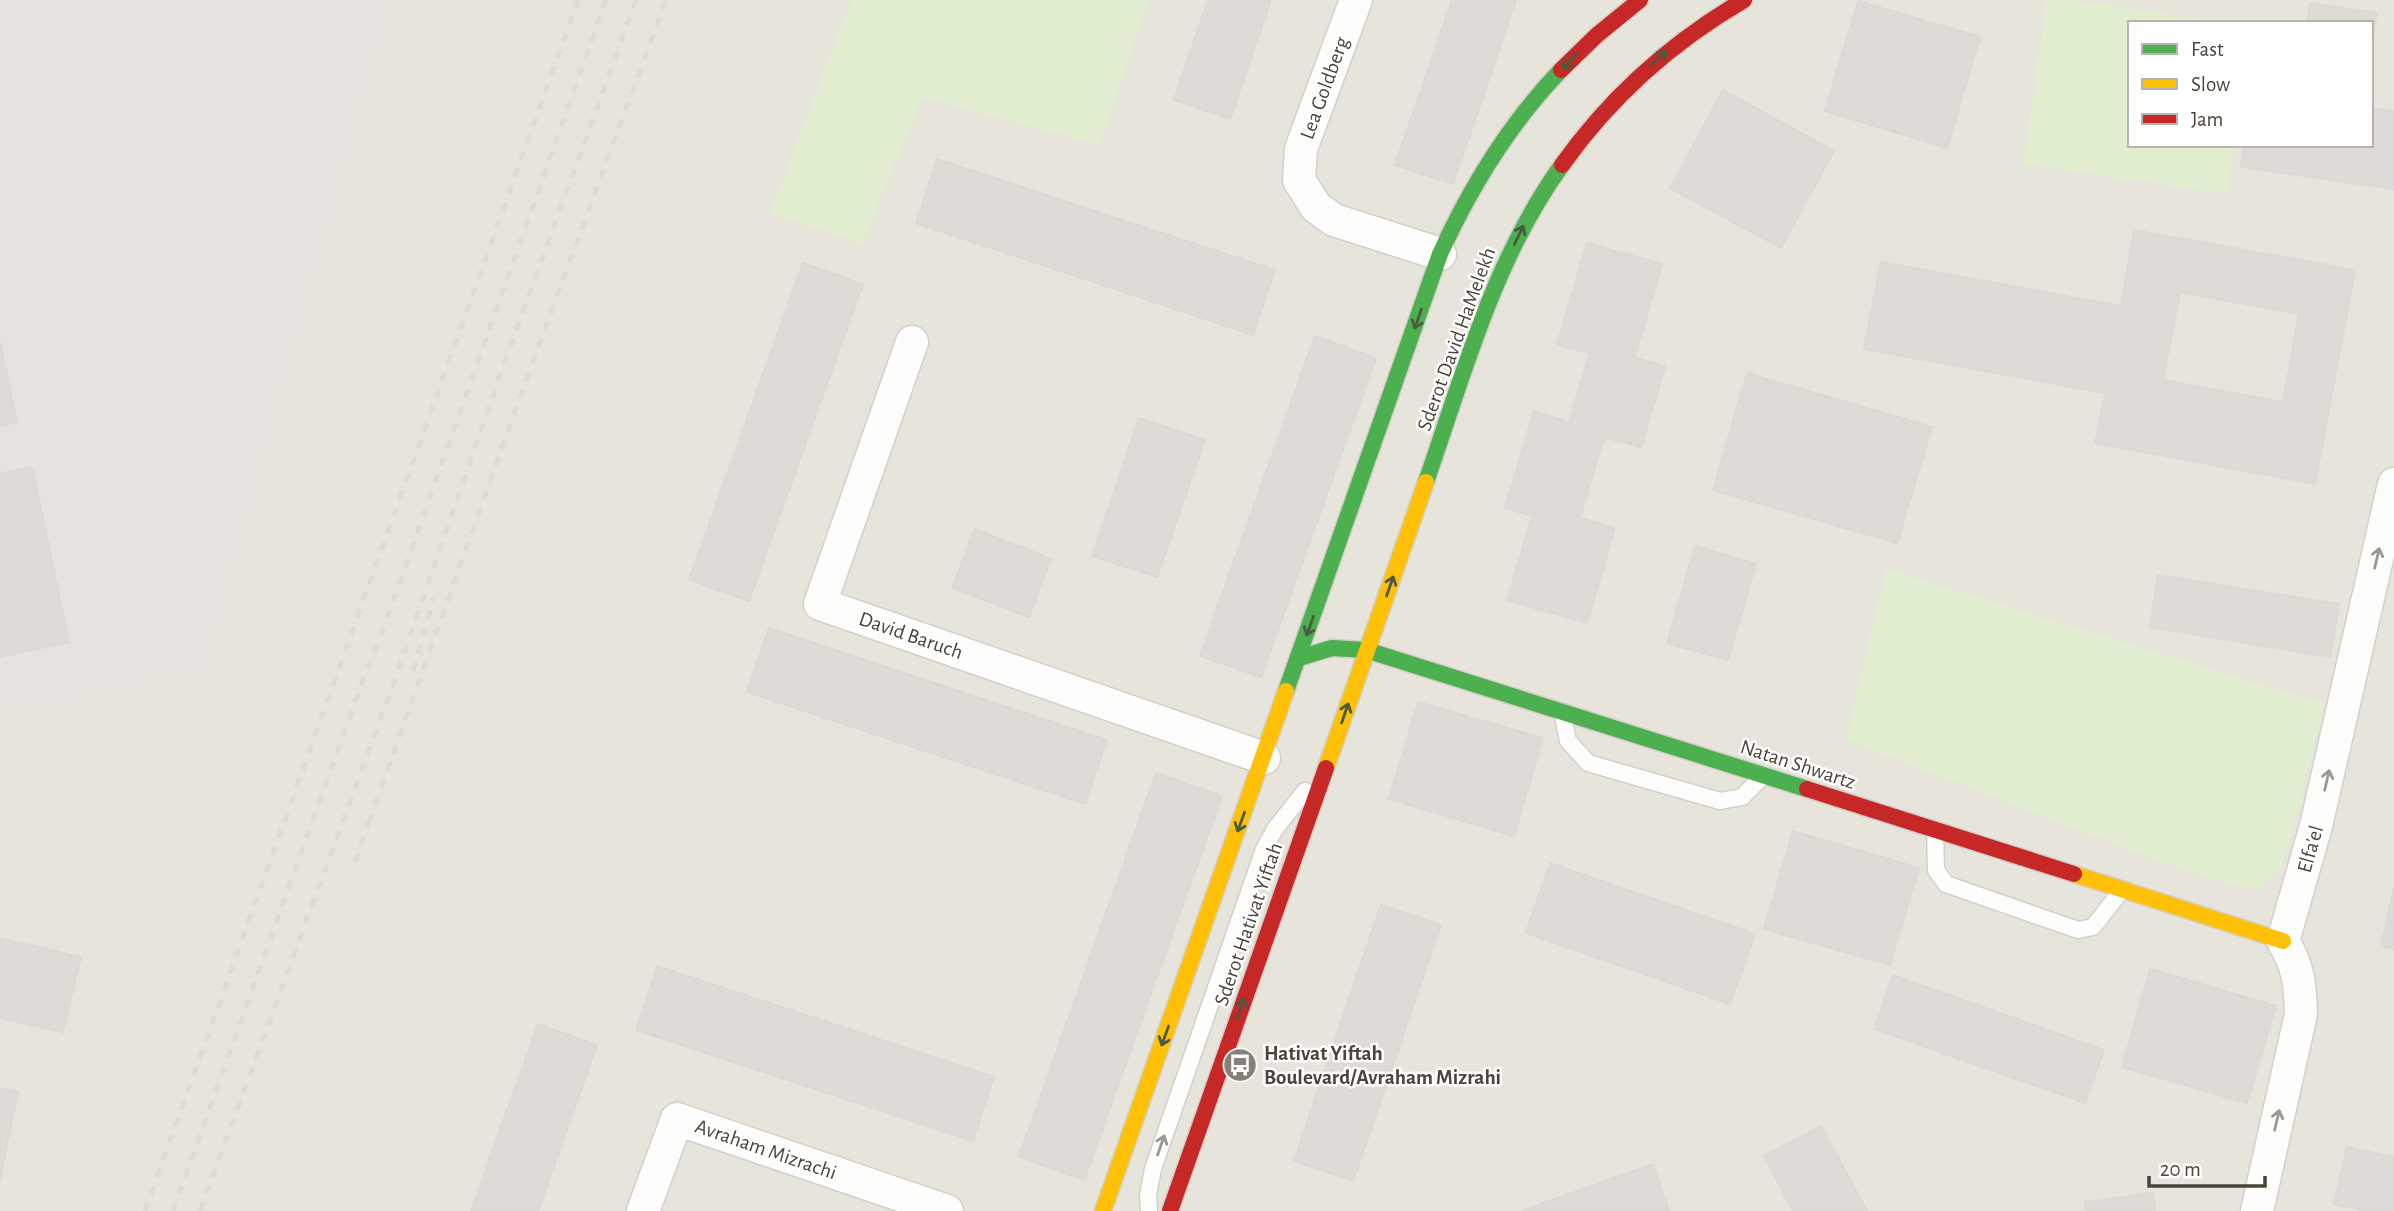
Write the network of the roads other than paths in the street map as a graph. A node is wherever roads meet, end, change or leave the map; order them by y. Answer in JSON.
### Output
{"nodes":[{"id":1,"x":1356,"y":0,"type":"edge"},
{"id":2,"x":1640,"y":0,"type":"edge"},
{"id":3,"x":1744,"y":0,"type":"edge"},
{"id":4,"x":1440,"y":254,"type":"junction"},
{"id":5,"x":912,"y":342,"type":"dead end"},
{"id":6,"x":2394,"y":484,"type":"edge"},
{"id":7,"x":1366,"y":650,"type":"junction"},
{"id":8,"x":1299,"y":658,"type":"junction"},
{"id":9,"x":1561,"y":710,"type":"junction"},
{"id":10,"x":1264,"y":758,"type":"junction"},
{"id":11,"x":1323,"y":775,"type":"junction"},
{"id":12,"x":1765,"y":775,"type":"junction"},
{"id":13,"x":1935,"y":830,"type":"junction"},
{"id":14,"x":2123,"y":889,"type":"junction"},
{"id":15,"x":2283,"y":941,"type":"junction"},
{"id":16,"x":643,"y":1211,"type":"edge"},
{"id":17,"x":947,"y":1211,"type":"edge"},
{"id":18,"x":1103,"y":1211,"type":"edge"},
{"id":19,"x":1149,"y":1211,"type":"edge"},
{"id":20,"x":1170,"y":1211,"type":"edge"},
{"id":21,"x":2257,"y":1211,"type":"edge"}],
"edges":[{"from":1,"to":4,"type":"street","name":"Lea Goldberg"},
{"from":2,"to":4,"type":"main road","name":"Sderot David HaMelekh","one_way":true},
{"from":7,"to":3,"type":"main road","name":"Sderot David HaMelekh","one_way":true},
{"from":4,"to":8,"type":"main road","name":"Sderot David HaMelekh","one_way":true},
{"from":5,"to":10,"type":"street","name":"David Baruch"},
{"from":15,"to":6,"type":"street","name":"Elfa'el","one_way":true},
{"from":7,"to":8,"type":"main road","name":"Natan Shwartz"},
{"from":7,"to":9,"type":"main road","name":"Natan Shwartz"},
{"from":11,"to":7,"type":"main road","name":"Sderot Hativat Yiftah","one_way":true},
{"from":8,"to":10,"type":"main road","name":"Sderot Hativat Yiftah"},
{"from":9,"to":12,"type":"main road","name":"Natan Shwartz"},
{"from":9,"to":12,"type":"lane"},
{"from":10,"to":18,"type":"main road","name":"Sderot Hativat Yiftah","one_way":true},
{"from":19,"to":11,"type":"lane","one_way":true},
{"from":20,"to":11,"type":"main road","name":"Sderot Hativat Yiftah","one_way":true},
{"from":12,"to":13,"type":"main road","name":"Natan Shwartz"},
{"from":13,"to":14,"type":"main road","name":"Natan Shwartz"},
{"from":13,"to":14,"type":"lane"},
{"from":14,"to":15,"type":"main road","name":"Natan Shwartz"},
{"from":21,"to":15,"type":"street","one_way":true},
{"from":16,"to":17,"type":"street","name":"Avraham Mizrachi"}]}
